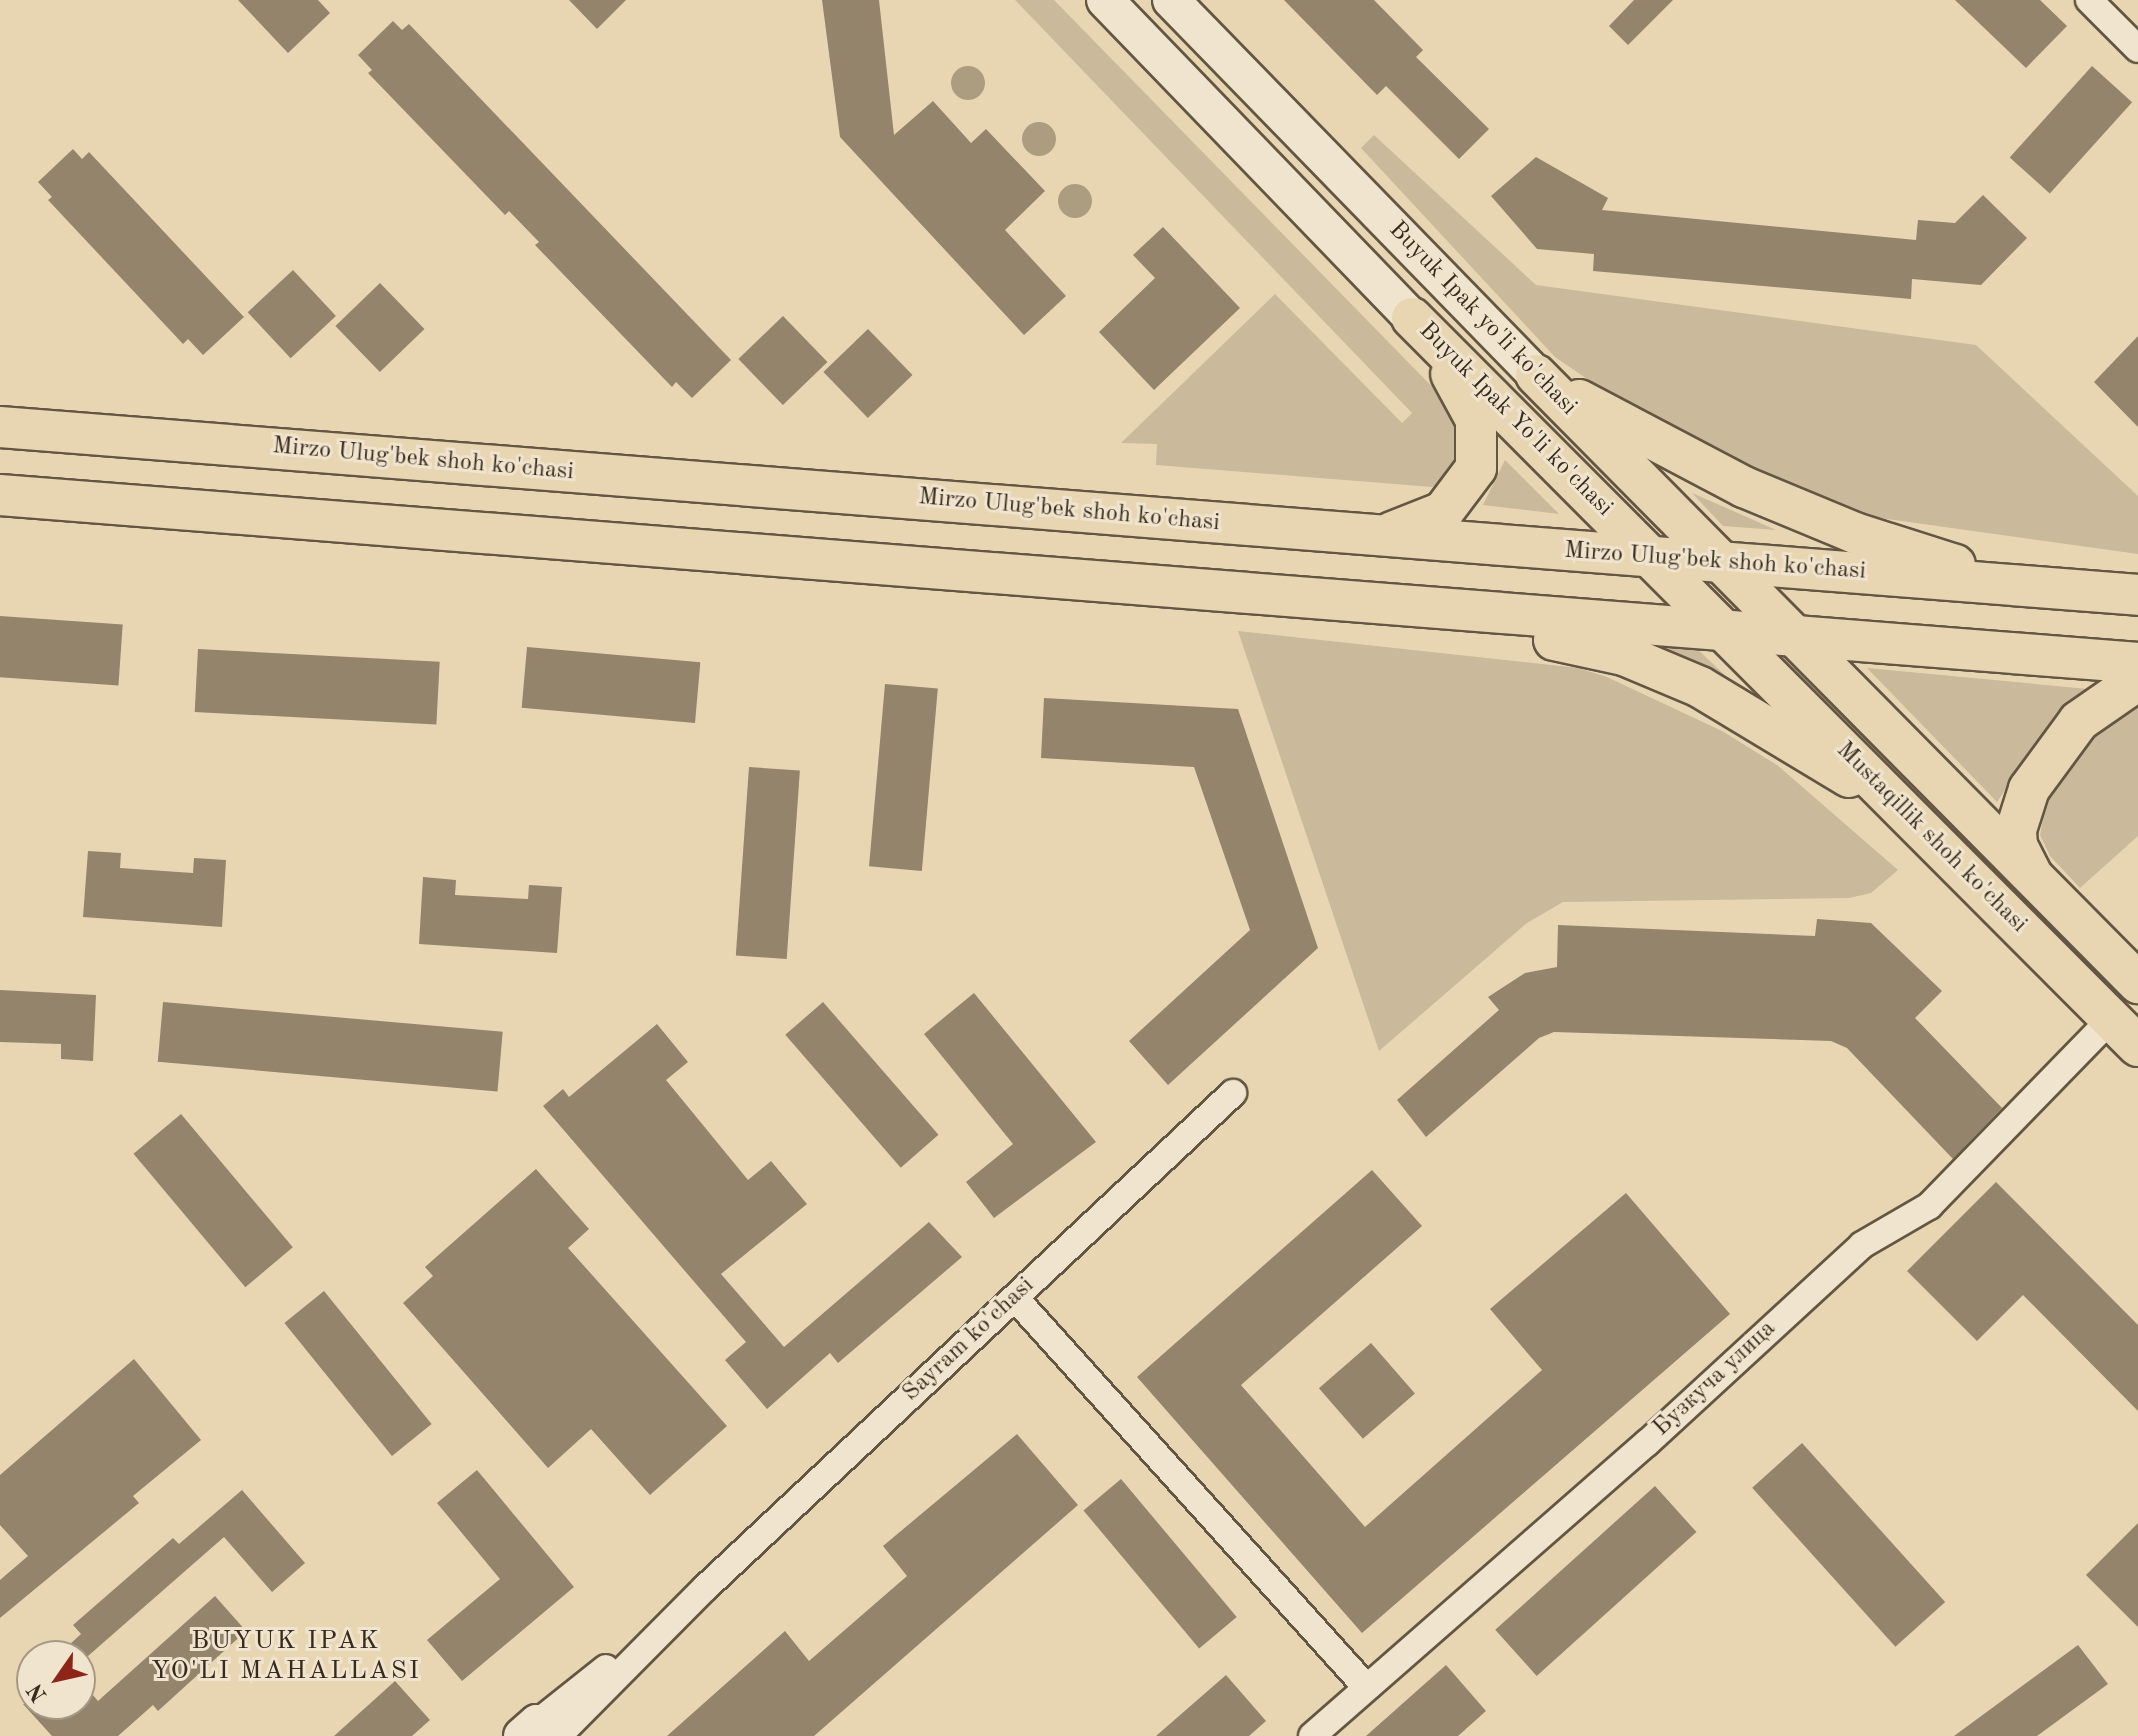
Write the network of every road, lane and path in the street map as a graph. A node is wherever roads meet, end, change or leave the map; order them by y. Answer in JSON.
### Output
{"nodes":[{"id":1,"x":1105,"y":0,"type":"edge"},
{"id":2,"x":1171,"y":0,"type":"edge"},
{"id":3,"x":2089,"y":0,"type":"edge"},
{"id":4,"x":2138,"y":49,"type":"edge"},
{"id":5,"x":1412,"y":318,"type":"junction"},
{"id":6,"x":1536,"y":375,"type":"junction"},
{"id":7,"x":0,"y":427,"type":"edge"},
{"id":8,"x":0,"y":495,"type":"edge"},
{"id":9,"x":1373,"y":535,"type":"junction"},
{"id":10,"x":1651,"y":557,"type":"junction"},
{"id":11,"x":1721,"y":562,"type":"junction"},
{"id":12,"x":1050,"y":578,"type":"junction"},
{"id":13,"x":2020,"y":586,"type":"junction"},
{"id":14,"x":2138,"y":595,"type":"edge"},
{"id":15,"x":1724,"y":631,"type":"junction"},
{"id":16,"x":1794,"y":636,"type":"junction"},
{"id":17,"x":2138,"y":663,"type":"edge"},
{"id":18,"x":2138,"y":680,"type":"edge"},
{"id":19,"x":1905,"y":812,"type":"junction"},
{"id":20,"x":2033,"y":877,"type":"junction"},
{"id":21,"x":2138,"y":983,"type":"edge"},
{"id":22,"x":2124,"y":1032,"type":"edge"},
{"id":23,"x":1233,"y":1093,"type":"dead end"},
{"id":24,"x":1015,"y":1298,"type":"junction"},
{"id":25,"x":1367,"y":1688,"type":"junction"},
{"id":26,"x":542,"y":1733,"type":"edge"},
{"id":27,"x":1312,"y":1736,"type":"edge"}],
"edges":[{"from":1,"to":5,"type":"main road","name":"Buyuk Ipak yo'li ko'chasi"},
{"from":2,"to":6,"type":"main road","name":"Buyuk Ipak yo'li ko'chasi"},
{"from":3,"to":4,"type":"street"},
{"from":5,"to":9,"type":"main road"},
{"from":5,"to":10,"type":"main road","name":"Buyuk Ipak Yo'li ko'chasi"},
{"from":6,"to":11,"type":"main road","name":"Buyuk Ipak yo'li ko'chasi"},
{"from":6,"to":13,"type":"main road"},
{"from":7,"to":9,"type":"main road","name":"Mirzo Ulug'bek shoh ko'chasi"},
{"from":8,"to":12,"type":"main road"},
{"from":9,"to":10,"type":"main road","name":"Mirzo Ulug'bek shoh ko'chasi"},
{"from":10,"to":11,"type":"main road","name":"Mirzo Ulug'bek shoh ko'chasi"},
{"from":10,"to":15,"type":"main road"},
{"from":11,"to":13,"type":"main road","name":"Mirzo Ulug'bek shoh ko'chasi"},
{"from":11,"to":16,"type":"main road","name":"Buyuk Ipak yo'li ko'chasi"},
{"from":12,"to":15,"type":"main road"},
{"from":12,"to":19,"type":"main road"},
{"from":13,"to":14,"type":"main road","name":"Mirzo Ulug'bek shoh ko'chasi"},
{"from":15,"to":16,"type":"main road"},
{"from":15,"to":19,"type":"main road","name":"Mustaqillik shoh ko'chasi"},
{"from":16,"to":17,"type":"main road"},
{"from":16,"to":20,"type":"main road","name":"Mustaqillik shoh ko'chasi"},
{"from":18,"to":20,"type":"main road"},
{"from":19,"to":22,"type":"main road","name":"Mustaqillik shoh ko'chasi"},
{"from":20,"to":21,"type":"main road","name":"Mustaqillik shoh ko'chasi"},
{"from":22,"to":25,"type":"street","name":"Бузкуча улица"},
{"from":23,"to":24,"type":"street","name":"Sayram ko'chasi"},
{"from":24,"to":25,"type":"street"},
{"from":24,"to":26,"type":"street","name":"Sayram ko'chasi"},
{"from":25,"to":27,"type":"street","name":"Бузкуча улица"}]}
